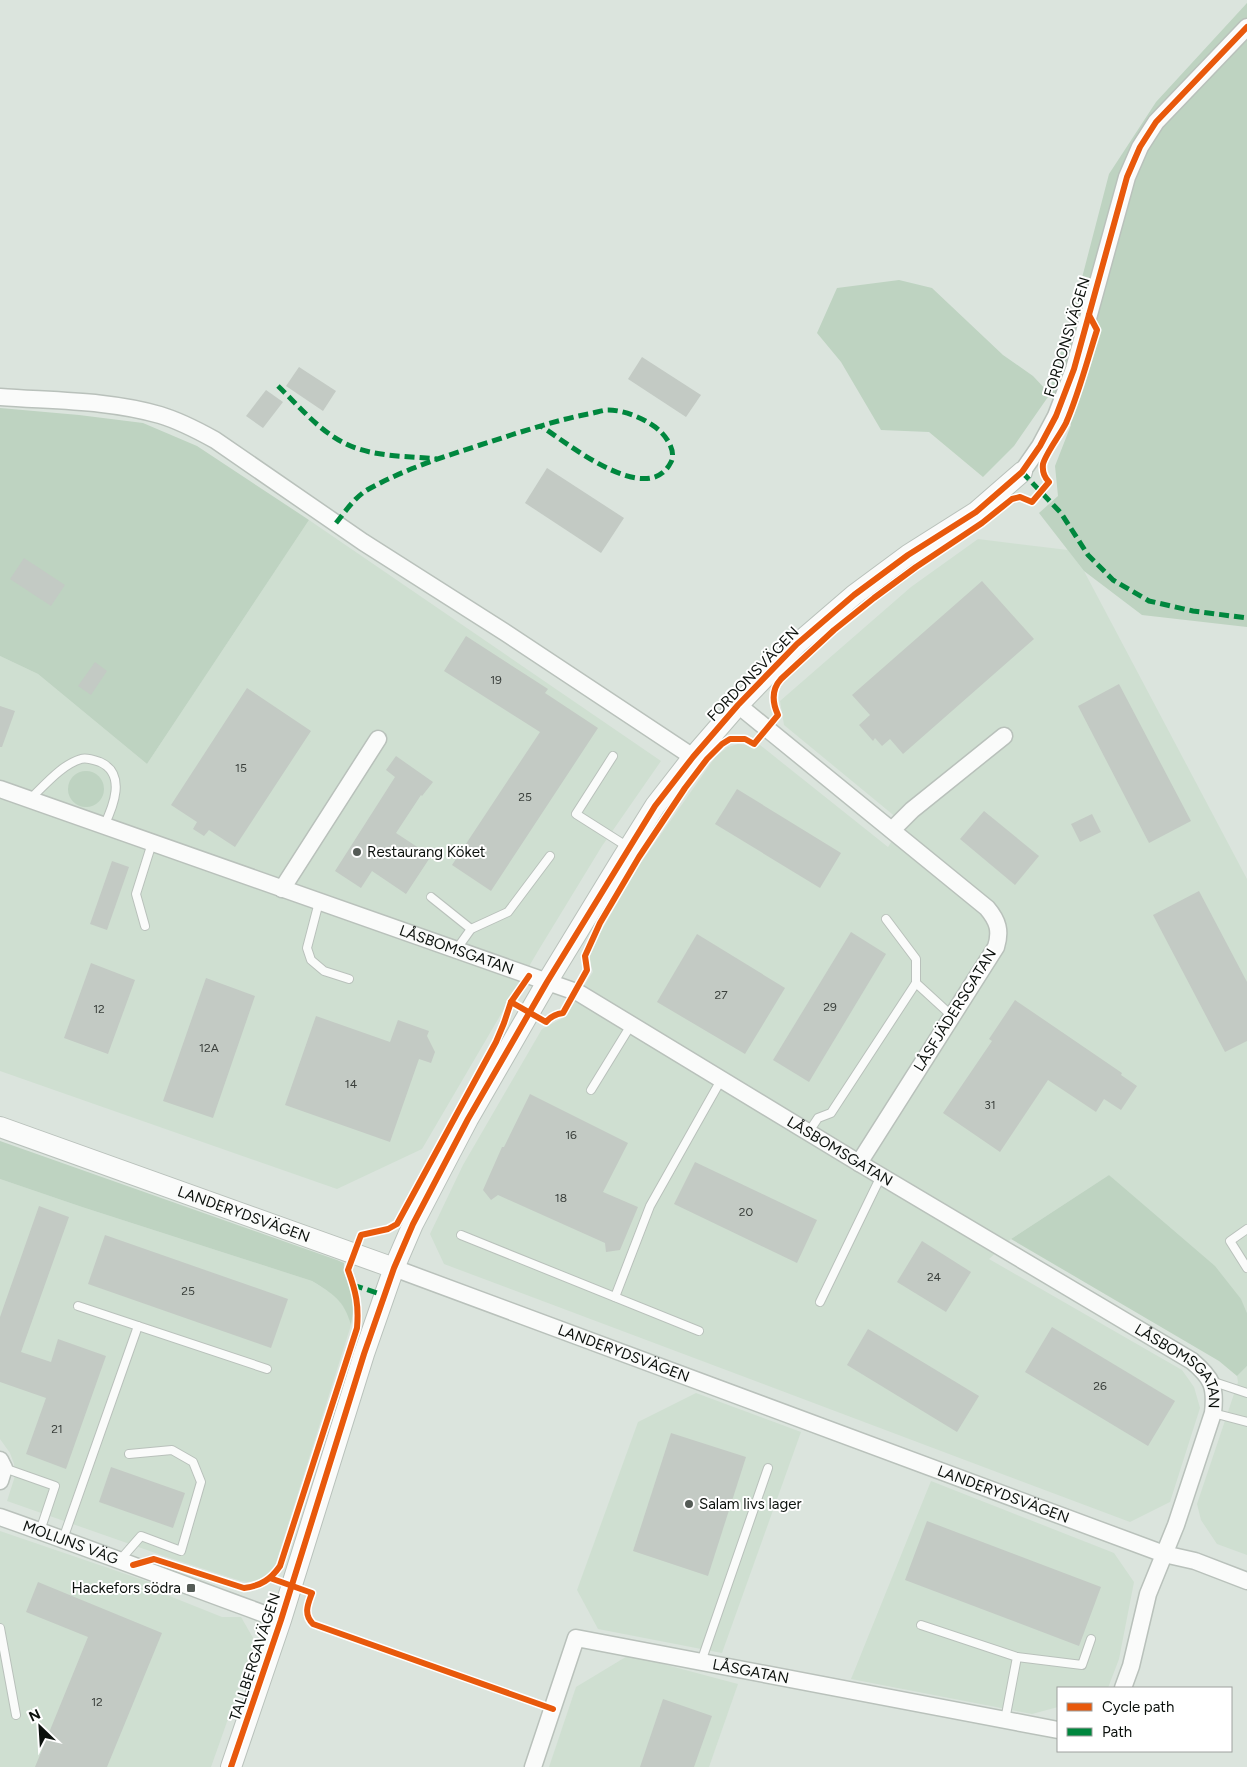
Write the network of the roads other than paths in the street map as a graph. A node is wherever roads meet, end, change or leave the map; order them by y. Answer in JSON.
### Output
{"nodes":[{"id":1,"x":1247,"y":27,"type":"edge"},
{"id":2,"x":0,"y":397,"type":"edge"},
{"id":3,"x":1022,"y":472,"type":"joint"},
{"id":4,"x":738,"y":705,"type":"junction"},
{"id":5,"x":1004,"y":736,"type":"dead end"},
{"id":6,"x":378,"y":739,"type":"dead end"},
{"id":7,"x":613,"y":756,"type":"dead end"},
{"id":8,"x":693,"y":757,"type":"junction"},
{"id":9,"x":0,"y":789,"type":"edge"},
{"id":10,"x":30,"y":799,"type":"junction"},
{"id":11,"x":104,"y":826,"type":"junction"},
{"id":12,"x":892,"y":830,"type":"junction"},
{"id":13,"x":152,"y":843,"type":"junction"},
{"id":14,"x":629,"y":848,"type":"junction"},
{"id":15,"x":550,"y":856,"type":"dead end"},
{"id":16,"x":282,"y":888,"type":"junction"},
{"id":17,"x":431,"y":897,"type":"dead end"},
{"id":18,"x":319,"y":902,"type":"junction"},
{"id":19,"x":886,"y":919,"type":"dead end"},
{"id":20,"x":145,"y":926,"type":"dead end"},
{"id":21,"x":471,"y":929,"type":"junction"},
{"id":22,"x":456,"y":950,"type":"junction"},
{"id":23,"x":349,"y":979,"type":"dead end"},
{"id":24,"x":547,"y":982,"type":"junction"},
{"id":25,"x":916,"y":983,"type":"junction"},
{"id":26,"x":952,"y":1016,"type":"junction"},
{"id":27,"x":631,"y":1025,"type":"junction"},
{"id":28,"x":721,"y":1080,"type":"junction"},
{"id":29,"x":591,"y":1090,"type":"dead end"},
{"id":30,"x":0,"y":1127,"type":"edge"},
{"id":31,"x":808,"y":1133,"type":"junction"},
{"id":32,"x":858,"y":1163,"type":"junction"},
{"id":33,"x":881,"y":1176,"type":"junction"},
{"id":34,"x":1247,"y":1229,"type":"edge"},
{"id":35,"x":461,"y":1235,"type":"dead end"},
{"id":36,"x":394,"y":1268,"type":"junction"},
{"id":37,"x":1247,"y":1268,"type":"edge"},
{"id":38,"x":615,"y":1297,"type":"junction"},
{"id":39,"x":820,"y":1302,"type":"dead end"},
{"id":40,"x":78,"y":1306,"type":"dead end"},
{"id":41,"x":138,"y":1326,"type":"junction"},
{"id":42,"x":699,"y":1330,"type":"dead end"},
{"id":43,"x":267,"y":1369,"type":"dead end"},
{"id":44,"x":1211,"y":1381,"type":"junction"},
{"id":45,"x":1247,"y":1393,"type":"edge"},
{"id":46,"x":1213,"y":1412,"type":"junction"},
{"id":47,"x":1247,"y":1422,"type":"edge"},
{"id":48,"x":129,"y":1454,"type":"dead end"},
{"id":49,"x":768,"y":1468,"type":"dead end"},
{"id":50,"x":1,"y":1470,"type":"edge"},
{"id":51,"x":0,"y":1519,"type":"edge"},
{"id":52,"x":40,"y":1531,"type":"junction"},
{"id":53,"x":63,"y":1539,"type":"junction"},
{"id":54,"x":1164,"y":1554,"type":"junction"},
{"id":55,"x":120,"y":1560,"type":"junction"},
{"id":56,"x":1247,"y":1580,"type":"edge"},
{"id":57,"x":281,"y":1620,"type":"junction"},
{"id":58,"x":921,"y":1625,"type":"dead end"},
{"id":59,"x":0,"y":1628,"type":"edge"},
{"id":60,"x":1091,"y":1639,"type":"dead end"},
{"id":61,"x":1017,"y":1656,"type":"junction"},
{"id":62,"x":701,"y":1662,"type":"junction"},
{"id":63,"x":1123,"y":1687,"type":"edge"},
{"id":64,"x":16,"y":1715,"type":"dead end"},
{"id":65,"x":1005,"y":1720,"type":"junction"},
{"id":66,"x":1057,"y":1730,"type":"edge"},
{"id":67,"x":231,"y":1767,"type":"edge"},
{"id":68,"x":533,"y":1767,"type":"edge"}],
"edges":[{"from":1,"to":3,"type":"street","name":"FORDONSVÄGEN"},
{"from":2,"to":8,"type":"street"},
{"from":3,"to":4,"type":"street","name":"FORDONSVÄGEN"},
{"from":4,"to":8,"type":"street","name":"FORDONSVÄGEN"},
{"from":4,"to":12,"type":"street","name":"LÅSFJÄDERSGATAN"},
{"from":5,"to":12,"type":"street"},
{"from":6,"to":16,"type":"street"},
{"from":7,"to":14,"type":"lane"},
{"from":8,"to":14,"type":"street","name":"FORDONSVÄGEN"},
{"from":9,"to":10,"type":"street","name":"LÅSBOMSGATAN"},
{"from":10,"to":11,"type":"street","name":"LÅSBOMSGATAN"},
{"from":10,"to":11,"type":"lane"},
{"from":11,"to":13,"type":"street","name":"LÅSBOMSGATAN"},
{"from":12,"to":26,"type":"street","name":"LÅSFJÄDERSGATAN"},
{"from":13,"to":16,"type":"street","name":"LÅSBOMSGATAN"},
{"from":13,"to":20,"type":"lane"},
{"from":14,"to":24,"type":"street","name":"FORDONSVÄGEN"},
{"from":15,"to":21,"type":"lane"},
{"from":16,"to":18,"type":"street","name":"LÅSBOMSGATAN"},
{"from":17,"to":21,"type":"lane"},
{"from":18,"to":22,"type":"street","name":"LÅSBOMSGATAN"},
{"from":18,"to":23,"type":"lane"},
{"from":19,"to":25,"type":"lane"},
{"from":21,"to":22,"type":"lane"},
{"from":22,"to":24,"type":"street","name":"LÅSBOMSGATAN"},
{"from":24,"to":27,"type":"street","name":"LÅSBOMSGATAN"},
{"from":24,"to":36,"type":"street","name":"FORDONSVÄGEN"},
{"from":25,"to":26,"type":"lane"},
{"from":25,"to":31,"type":"lane"},
{"from":26,"to":32,"type":"street","name":"LÅSFJÄDERSGATAN"},
{"from":27,"to":28,"type":"street","name":"LÅSBOMSGATAN"},
{"from":27,"to":29,"type":"lane"},
{"from":28,"to":31,"type":"street","name":"LÅSBOMSGATAN"},
{"from":28,"to":38,"type":"lane"},
{"from":30,"to":36,"type":"street","name":"LANDERYDSVÄGEN"},
{"from":31,"to":32,"type":"street","name":"LÅSBOMSGATAN"},
{"from":32,"to":33,"type":"street","name":"LÅSBOMSGATAN"},
{"from":33,"to":39,"type":"lane"},
{"from":33,"to":44,"type":"street","name":"LÅSBOMSGATAN"},
{"from":34,"to":37,"type":"lane"},
{"from":35,"to":38,"type":"lane"},
{"from":36,"to":54,"type":"street","name":"LANDERYDSVÄGEN"},
{"from":36,"to":57,"type":"street","name":"TALLBERGAVÄGEN"},
{"from":38,"to":42,"type":"lane"},
{"from":40,"to":41,"type":"lane"},
{"from":41,"to":43,"type":"lane"},
{"from":41,"to":53,"type":"lane"},
{"from":44,"to":45,"type":"lane"},
{"from":44,"to":46,"type":"street","name":"LÅSBOMSGATAN"},
{"from":46,"to":47,"type":"lane"},
{"from":46,"to":54,"type":"street","name":"LÅSBOMSGATAN"},
{"from":48,"to":55,"type":"lane"},
{"from":49,"to":62,"type":"lane"},
{"from":50,"to":52,"type":"lane"},
{"from":51,"to":52,"type":"street","name":"MOLIJNS VÄG"},
{"from":52,"to":53,"type":"street","name":"MOLIJNS VÄG"},
{"from":53,"to":55,"type":"street","name":"MOLIJNS VÄG"},
{"from":54,"to":56,"type":"street","name":"LANDERYDSVÄGEN"},
{"from":54,"to":63,"type":"street"},
{"from":55,"to":57,"type":"street","name":"MOLIJNS VÄG"},
{"from":57,"to":67,"type":"street","name":"TALLBERGAVÄGEN"},
{"from":58,"to":61,"type":"lane"},
{"from":59,"to":64,"type":"lane"},
{"from":60,"to":61,"type":"lane"},
{"from":61,"to":65,"type":"lane"},
{"from":62,"to":65,"type":"street","name":"LÅSGATAN"},
{"from":62,"to":68,"type":"street","name":"LÅSGATAN"},
{"from":65,"to":66,"type":"street","name":"LÅSGATAN"}]}
